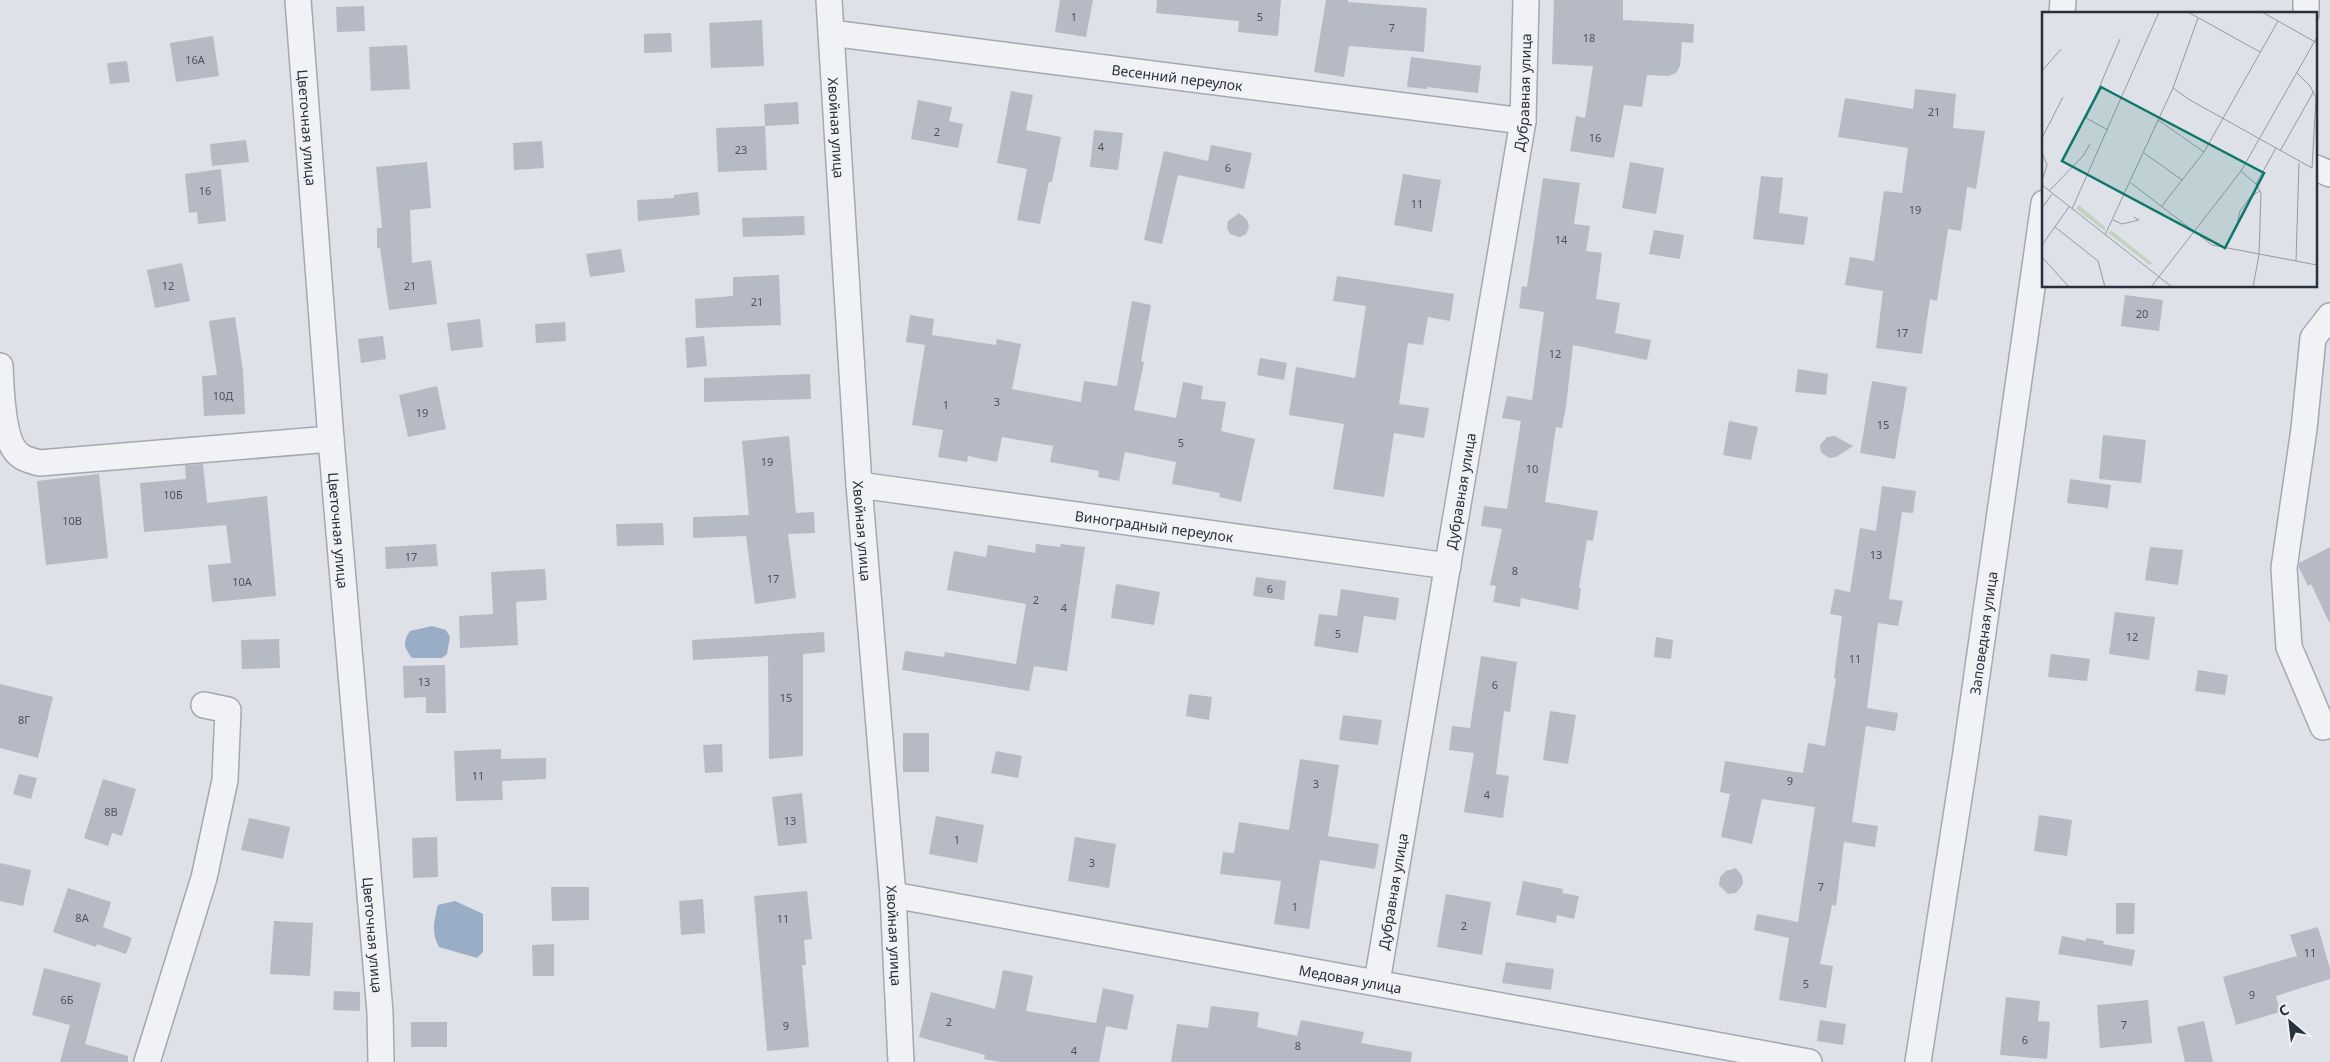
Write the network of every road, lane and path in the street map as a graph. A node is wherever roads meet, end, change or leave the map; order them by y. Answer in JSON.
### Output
{"nodes":[{"id":1,"x":298,"y":0,"type":"edge"},
{"id":2,"x":829,"y":0,"type":"edge"},
{"id":3,"x":1526,"y":0,"type":"edge"},
{"id":4,"x":831,"y":32,"type":"junction"},
{"id":5,"x":1523,"y":121,"type":"junction"},
{"id":6,"x":2318,"y":169,"type":"edge"},
{"id":7,"x":2330,"y":174,"type":"edge"},
{"id":8,"x":2042,"y":217,"type":"edge"},
{"id":9,"x":2330,"y":316,"type":"edge"},
{"id":10,"x":0,"y":366,"type":"edge"},
{"id":11,"x":331,"y":440,"type":"junction"},
{"id":12,"x":859,"y":485,"type":"junction"},
{"id":13,"x":1448,"y":566,"type":"junction"},
{"id":14,"x":204,"y":705,"type":"dead end"},
{"id":15,"x":2323,"y":727,"type":"dead end"},
{"id":16,"x":893,"y":895,"type":"junction"},
{"id":17,"x":1378,"y":982,"type":"junction"},
{"id":18,"x":147,"y":1062,"type":"edge"},
{"id":19,"x":381,"y":1062,"type":"edge"},
{"id":20,"x":902,"y":1062,"type":"edge"},
{"id":21,"x":1809,"y":1062,"type":"edge"},
{"id":22,"x":1918,"y":1062,"type":"edge"}],
"edges":[{"from":1,"to":11,"type":"street","name":"Цветочная улица"},
{"from":2,"to":4,"type":"street","name":"Хвойная улица"},
{"from":3,"to":5,"type":"street","name":"Дубравная улица"},
{"from":4,"to":5,"type":"street","name":"Весенний переулок"},
{"from":4,"to":12,"type":"street","name":"Хвойная улица"},
{"from":5,"to":13,"type":"street","name":"Дубравная улица"},
{"from":6,"to":7,"type":"street"},
{"from":8,"to":22,"type":"street","name":"Заповедная улица"},
{"from":9,"to":15,"type":"street"},
{"from":10,"to":11,"type":"street"},
{"from":11,"to":19,"type":"street","name":"Цветочная улица"},
{"from":12,"to":13,"type":"street","name":"Виноградный переулок"},
{"from":12,"to":16,"type":"street","name":"Хвойная улица"},
{"from":13,"to":17,"type":"street","name":"Дубравная улица"},
{"from":14,"to":18,"type":"street"},
{"from":16,"to":17,"type":"street","name":"Медовая улица"},
{"from":16,"to":20,"type":"street","name":"Хвойная улица"},
{"from":17,"to":21,"type":"street","name":"Медовая улица"}]}
